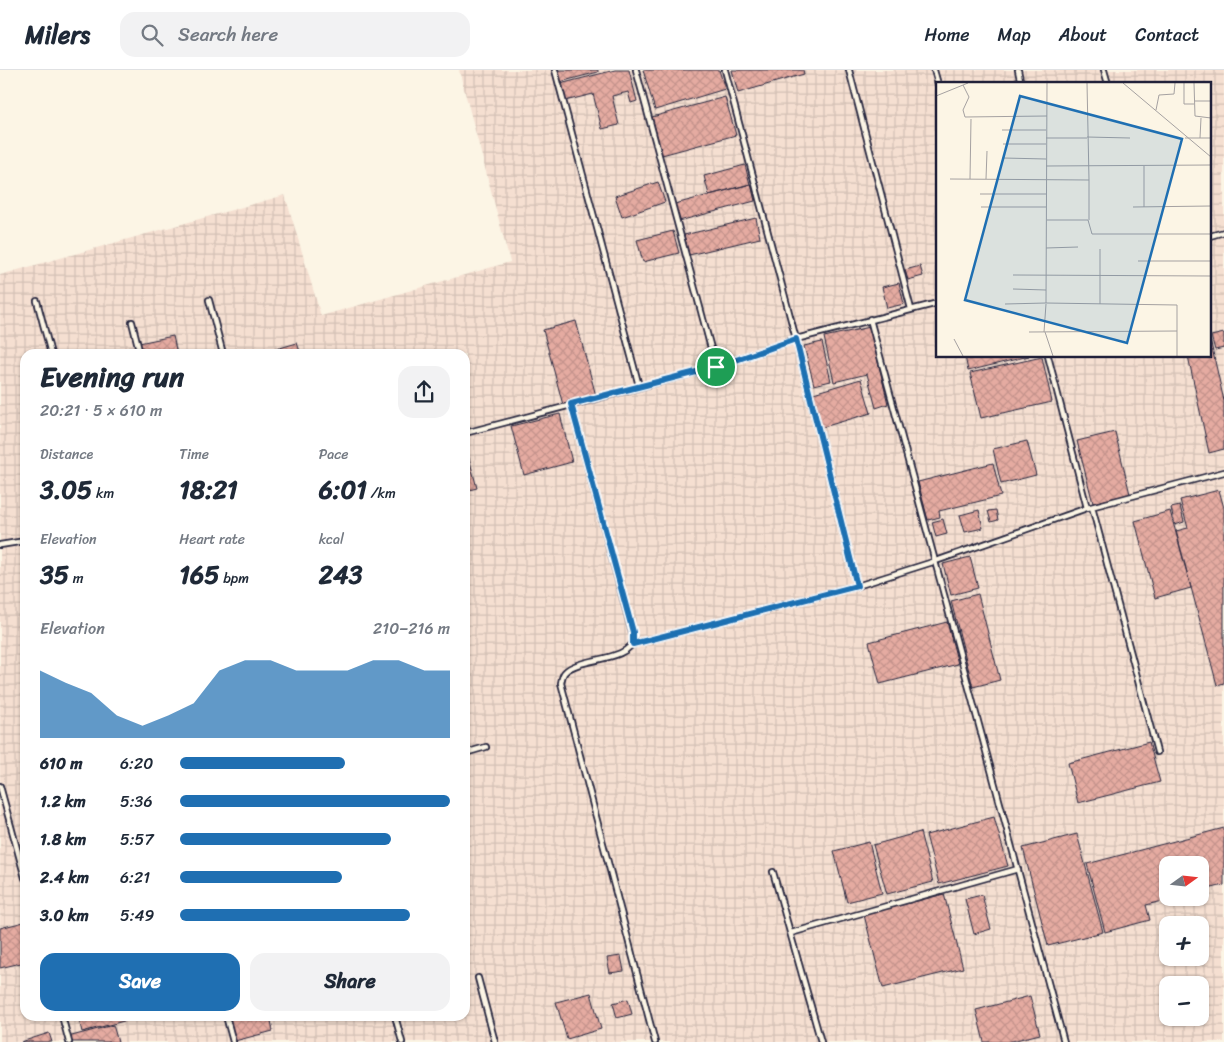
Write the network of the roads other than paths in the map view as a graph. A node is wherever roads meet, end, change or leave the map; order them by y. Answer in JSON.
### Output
{"nodes":[{"id":1,"x":556,"y":70,"type":"edge"},
{"id":2,"x":636,"y":70,"type":"edge"},
{"id":3,"x":725,"y":70,"type":"edge"},
{"id":4,"x":849,"y":70,"type":"edge"},
{"id":5,"x":209,"y":300,"type":"dead end"},
{"id":6,"x":37,"y":301,"type":"dead end"},
{"id":7,"x":936,"y":303,"type":"edge"},
{"id":8,"x":911,"y":309,"type":"junction"},
{"id":9,"x":870,"y":319,"type":"junction"},
{"id":10,"x":132,"y":322,"type":"dead end"},
{"id":11,"x":796,"y":339,"type":"junction"},
{"id":12,"x":50,"y":349,"type":"edge"},
{"id":13,"x":139,"y":349,"type":"edge"},
{"id":14,"x":222,"y":349,"type":"edge"},
{"id":15,"x":1049,"y":358,"type":"edge"},
{"id":16,"x":716,"y":367,"type":"junction"},
{"id":17,"x":639,"y":386,"type":"junction"},
{"id":18,"x":571,"y":404,"type":"junction"},
{"id":19,"x":470,"y":432,"type":"edge"},
{"id":20,"x":1224,"y":472,"type":"edge"},
{"id":21,"x":1089,"y":508,"type":"junction"},
{"id":22,"x":20,"y":542,"type":"edge"},
{"id":23,"x":0,"y":545,"type":"edge"},
{"id":24,"x":936,"y":561,"type":"junction"},
{"id":25,"x":857,"y":586,"type":"junction"},
{"id":26,"x":633,"y":644,"type":"junction"},
{"id":27,"x":486,"y":747,"type":"dead end"},
{"id":28,"x":470,"y":751,"type":"edge"},
{"id":29,"x":1156,"y":752,"type":"dead end"},
{"id":30,"x":0,"y":786,"type":"edge"},
{"id":31,"x":20,"y":860,"type":"edge"},
{"id":32,"x":1018,"y":869,"type":"junction"},
{"id":33,"x":773,"y":872,"type":"dead end"},
{"id":34,"x":791,"y":933,"type":"junction"},
{"id":35,"x":478,"y":978,"type":"dead end"},
{"id":36,"x":63,"y":1021,"type":"edge"},
{"id":37,"x":227,"y":1021,"type":"edge"},
{"id":38,"x":396,"y":1021,"type":"edge"},
{"id":39,"x":69,"y":1042,"type":"edge"},
{"id":40,"x":233,"y":1042,"type":"edge"},
{"id":41,"x":402,"y":1042,"type":"edge"},
{"id":42,"x":495,"y":1042,"type":"edge"},
{"id":43,"x":654,"y":1042,"type":"edge"},
{"id":44,"x":821,"y":1042,"type":"edge"},
{"id":45,"x":1064,"y":1042,"type":"edge"}],
"edges":[{"from":1,"to":17,"type":"lane"},
{"from":2,"to":16,"type":"lane"},
{"from":3,"to":11,"type":"lane"},
{"from":4,"to":8,"type":"lane"},
{"from":5,"to":14,"type":"lane"},
{"from":6,"to":12,"type":"lane"},
{"from":7,"to":8,"type":"lane"},
{"from":8,"to":9,"type":"lane"},
{"from":9,"to":11,"type":"lane"},
{"from":9,"to":24,"type":"lane"},
{"from":10,"to":13,"type":"lane"},
{"from":11,"to":16,"type":"lane"},
{"from":11,"to":25,"type":"lane"},
{"from":15,"to":21,"type":"lane"},
{"from":16,"to":17,"type":"lane"},
{"from":17,"to":18,"type":"lane"},
{"from":18,"to":19,"type":"lane"},
{"from":18,"to":26,"type":"lane"},
{"from":20,"to":21,"type":"lane"},
{"from":21,"to":24,"type":"lane"},
{"from":21,"to":29,"type":"lane"},
{"from":22,"to":23,"type":"lane"},
{"from":24,"to":25,"type":"lane"},
{"from":24,"to":32,"type":"lane"},
{"from":25,"to":26,"type":"lane"},
{"from":26,"to":43,"type":"lane"},
{"from":27,"to":28,"type":"lane"},
{"from":30,"to":31,"type":"lane"},
{"from":32,"to":34,"type":"lane"},
{"from":32,"to":45,"type":"lane"},
{"from":33,"to":34,"type":"lane"},
{"from":34,"to":44,"type":"lane"},
{"from":35,"to":42,"type":"lane"},
{"from":36,"to":39,"type":"lane"},
{"from":37,"to":40,"type":"lane"},
{"from":38,"to":41,"type":"lane"}]}
